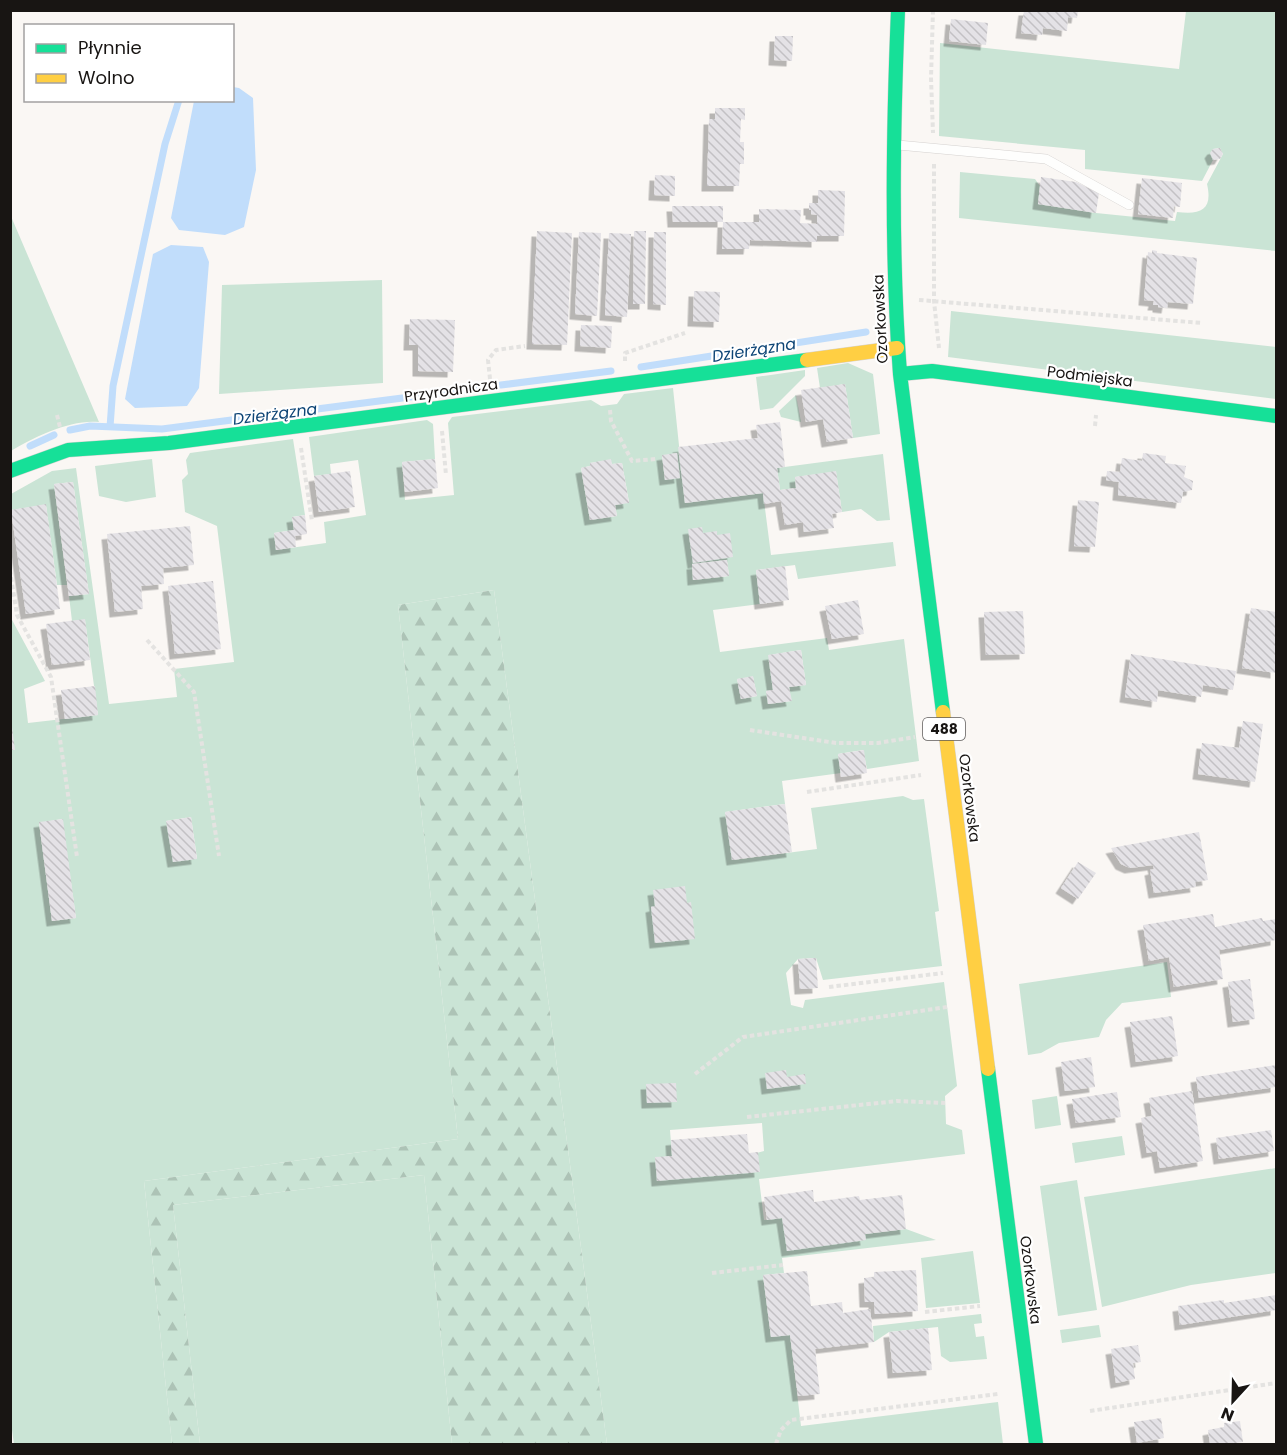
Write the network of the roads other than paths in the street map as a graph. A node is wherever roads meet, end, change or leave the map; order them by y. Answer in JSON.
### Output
{"nodes":[{"id":1,"x":898,"y":10,"type":"edge"},
{"id":2,"x":893,"y":144,"type":"junction"},
{"id":3,"x":1129,"y":205,"type":"dead end"},
{"id":4,"x":897,"y":348,"type":"junction"},
{"id":5,"x":900,"y":374,"type":"junction"},
{"id":6,"x":1276,"y":416,"type":"edge"},
{"id":7,"x":10,"y":471,"type":"edge"},
{"id":8,"x":1036,"y":1444,"type":"edge"}],
"edges":[{"from":1,"to":2,"type":"main road","name":"Ozorkowska","number":"488"},
{"from":2,"to":3,"type":"lane"},
{"from":2,"to":4,"type":"main road","name":"Ozorkowska","number":"488"},
{"from":4,"to":5,"type":"main road","name":"Ozorkowska","number":"488"},
{"from":4,"to":7,"type":"main road","name":"Przyrodnicza"},
{"from":5,"to":6,"type":"main road","name":"Podmiejska"},
{"from":5,"to":8,"type":"main road","name":"Ozorkowska","number":"488"}]}
